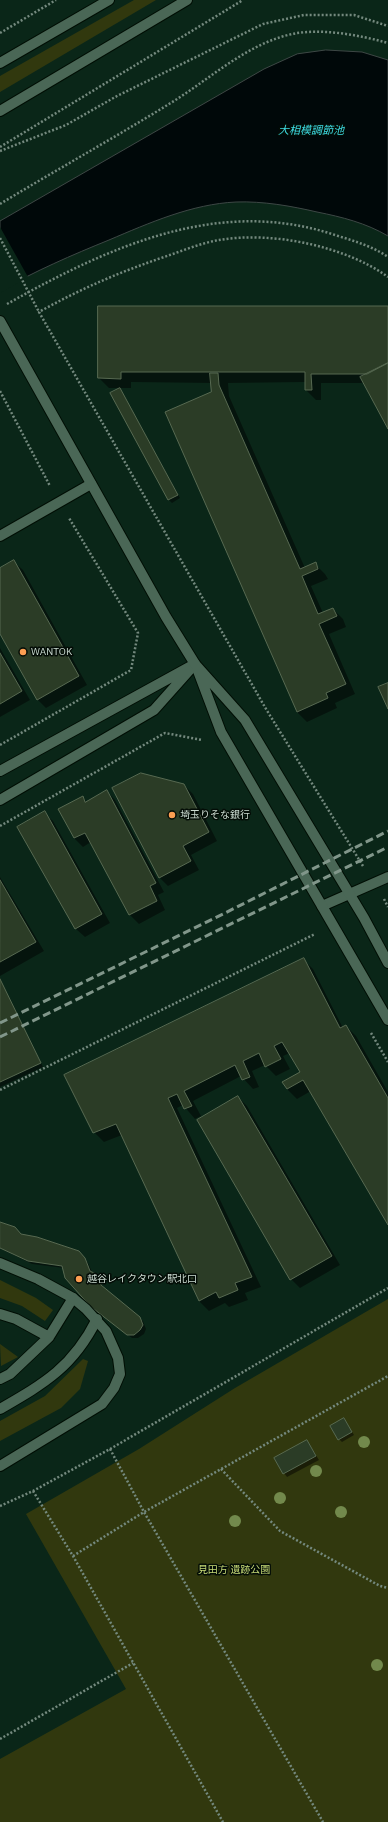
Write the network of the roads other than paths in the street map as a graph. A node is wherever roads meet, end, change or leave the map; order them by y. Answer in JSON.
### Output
{"nodes":[{"id":1,"x":109,"y":0,"type":"edge"},
{"id":2,"x":187,"y":0,"type":"edge"},
{"id":3,"x":0,"y":63,"type":"edge"},
{"id":4,"x":0,"y":112,"type":"edge"},
{"id":5,"x":0,"y":321,"type":"edge"},
{"id":6,"x":91,"y":484,"type":"junction"},
{"id":7,"x":0,"y":536,"type":"edge"},
{"id":8,"x":195,"y":664,"type":"junction"},
{"id":9,"x":0,"y":771,"type":"edge"},
{"id":10,"x":0,"y":800,"type":"edge"},
{"id":11,"x":388,"y":877,"type":"edge"},
{"id":12,"x":350,"y":895,"type":"junction"},
{"id":13,"x":322,"y":906,"type":"junction"},
{"id":14,"x":388,"y":963,"type":"edge"},
{"id":15,"x":388,"y":1020,"type":"edge"},
{"id":16,"x":0,"y":1263,"type":"edge"},
{"id":17,"x":72,"y":1298,"type":"junction"},
{"id":18,"x":0,"y":1314,"type":"edge"},
{"id":19,"x":97,"y":1319,"type":"junction"},
{"id":20,"x":49,"y":1338,"type":"junction"},
{"id":21,"x":0,"y":1379,"type":"edge"},
{"id":22,"x":0,"y":1409,"type":"edge"},
{"id":23,"x":0,"y":1466,"type":"edge"}],
"edges":[{"from":1,"to":3,"type":"street"},
{"from":2,"to":4,"type":"street"},
{"from":5,"to":6,"type":"street"},
{"from":6,"to":7,"type":"street"},
{"from":6,"to":8,"type":"street"},
{"from":8,"to":9,"type":"street"},
{"from":8,"to":10,"type":"street"},
{"from":8,"to":12,"type":"street"},
{"from":8,"to":13,"type":"street"},
{"from":11,"to":12,"type":"street"},
{"from":12,"to":13,"type":"street"},
{"from":12,"to":14,"type":"street"},
{"from":13,"to":15,"type":"street"},
{"from":16,"to":17,"type":"street"},
{"from":17,"to":19,"type":"street"},
{"from":17,"to":20,"type":"street"},
{"from":18,"to":20,"type":"street"},
{"from":19,"to":22,"type":"street"},
{"from":19,"to":23,"type":"street"},
{"from":20,"to":21,"type":"street"}]}
